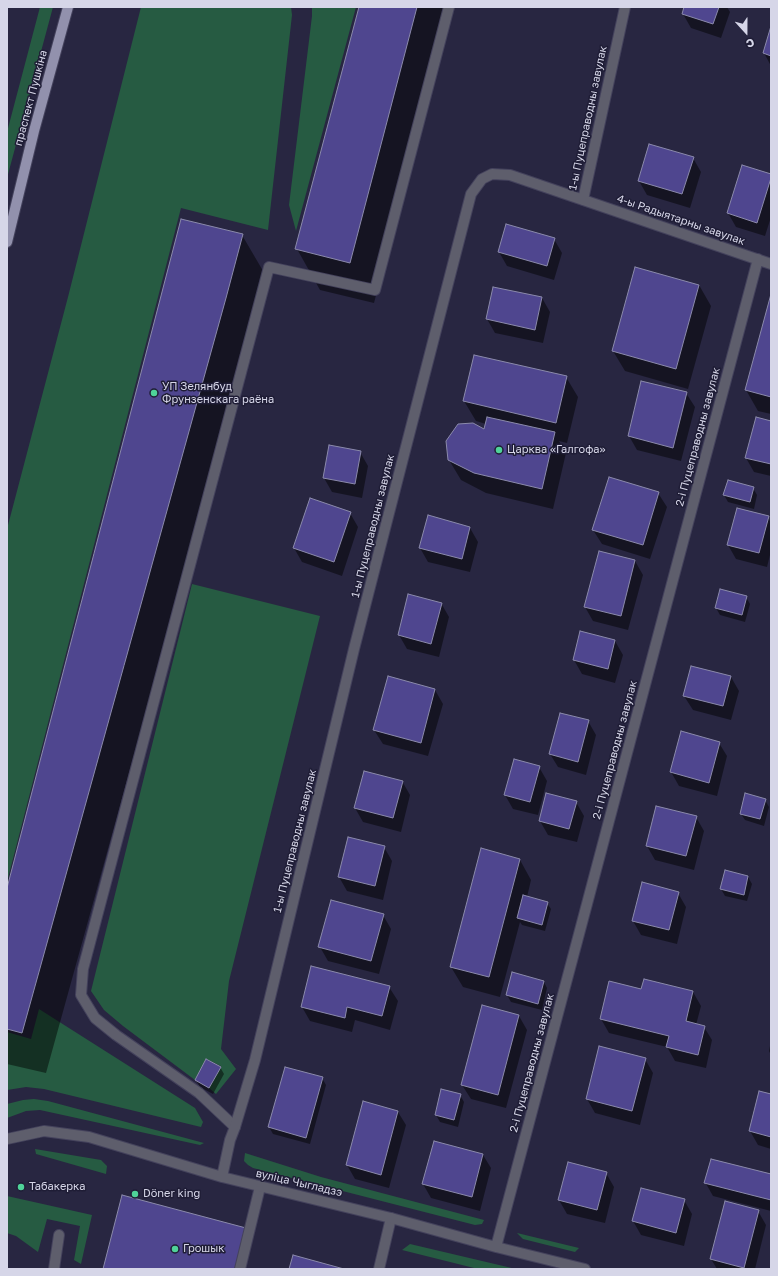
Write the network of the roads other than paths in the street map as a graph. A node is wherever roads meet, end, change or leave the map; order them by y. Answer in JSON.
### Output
{"nodes":[{"id":1,"x":68,"y":7,"type":"edge"},
{"id":2,"x":449,"y":7,"type":"edge"},
{"id":3,"x":625,"y":7,"type":"edge"},
{"id":4,"x":583,"y":200,"type":"junction"},
{"id":5,"x":7,"y":242,"type":"edge"},
{"id":6,"x":758,"y":259,"type":"junction"},
{"id":7,"x":771,"y":264,"type":"edge"},
{"id":8,"x":235,"y":1127,"type":"junction"},
{"id":9,"x":7,"y":1139,"type":"edge"},
{"id":10,"x":222,"y":1177,"type":"junction"},
{"id":11,"x":260,"y":1187,"type":"junction"},
{"id":12,"x":391,"y":1218,"type":"junction"},
{"id":13,"x":58,"y":1235,"type":"dead end"},
{"id":14,"x":496,"y":1247,"type":"junction"},
{"id":15,"x":574,"y":1268,"type":"edge"},
{"id":16,"x":54,"y":1269,"type":"edge"},
{"id":17,"x":240,"y":1269,"type":"edge"},
{"id":18,"x":379,"y":1269,"type":"edge"},
{"id":19,"x":585,"y":1269,"type":"edge"}],
"edges":[{"from":1,"to":5,"type":"main road","name":"праспект Пушкіна"},
{"from":2,"to":8,"type":"street"},
{"from":3,"to":4,"type":"street","name":"1-ы Пуцеправодны завулак"},
{"from":4,"to":6,"type":"street","name":"4-ы Радыятарны завулак"},
{"from":4,"to":8,"type":"street","name":"1-ы Пуцеправодны завулак"},
{"from":6,"to":7,"type":"street","name":"4-ы Радыятарны завулак"},
{"from":6,"to":14,"type":"street","name":"2-і Пуцеправодны завулак"},
{"from":8,"to":10,"type":"street","name":"1-ы Пуцеправодны завулак"},
{"from":9,"to":10,"type":"street","name":"вуліца Чыгладзэ"},
{"from":10,"to":11,"type":"street","name":"вуліца Чыгладзэ"},
{"from":11,"to":12,"type":"street","name":"вуліца Чыгладзэ"},
{"from":11,"to":17,"type":"street"},
{"from":12,"to":14,"type":"street","name":"вуліца Чыгладзэ"},
{"from":12,"to":18,"type":"street"},
{"from":13,"to":16,"type":"street"},
{"from":14,"to":15,"type":"street","name":"вуліца Чыгладзэ"},
{"from":15,"to":19,"type":"street","name":"вуліца Чыгладзэ"}]}
